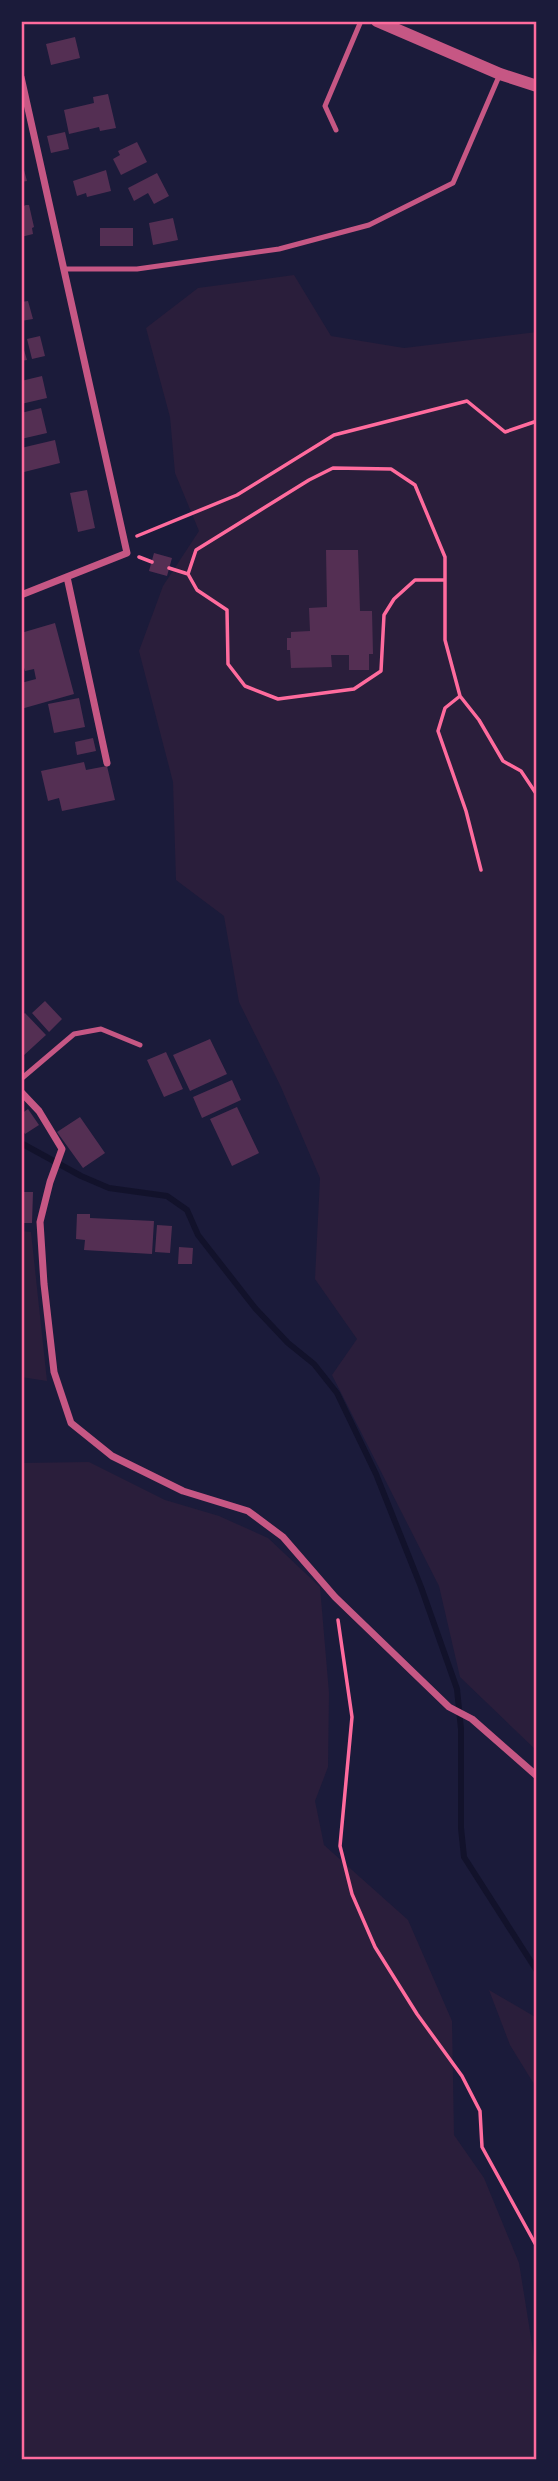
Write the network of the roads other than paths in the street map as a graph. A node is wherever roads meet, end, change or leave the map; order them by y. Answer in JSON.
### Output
{"nodes":[{"id":1,"x":361,"y":21,"type":"edge"},
{"id":2,"x":377,"y":21,"type":"edge"},
{"id":3,"x":500,"y":74,"type":"junction"},
{"id":4,"x":21,"y":77,"type":"edge"},
{"id":5,"x":537,"y":86,"type":"edge"},
{"id":6,"x":335,"y":130,"type":"dead end"},
{"id":7,"x":64,"y":269,"type":"junction"},
{"id":8,"x":66,"y":577,"type":"junction"},
{"id":9,"x":21,"y":595,"type":"edge"},
{"id":10,"x":107,"y":763,"type":"dead end"},
{"id":11,"x":140,"y":1045,"type":"dead end"},
{"id":12,"x":21,"y":1079,"type":"edge"},
{"id":13,"x":21,"y":1092,"type":"edge"},
{"id":14,"x":537,"y":1776,"type":"edge"}],
"edges":[{"from":1,"to":6,"type":"lane"},
{"from":2,"to":3,"type":"street"},
{"from":3,"to":5,"type":"street"},
{"from":3,"to":7,"type":"lane"},
{"from":4,"to":7,"type":"street"},
{"from":7,"to":8,"type":"street"},
{"from":8,"to":9,"type":"street"},
{"from":8,"to":10,"type":"street"},
{"from":11,"to":12,"type":"lane"},
{"from":13,"to":14,"type":"street"}]}
